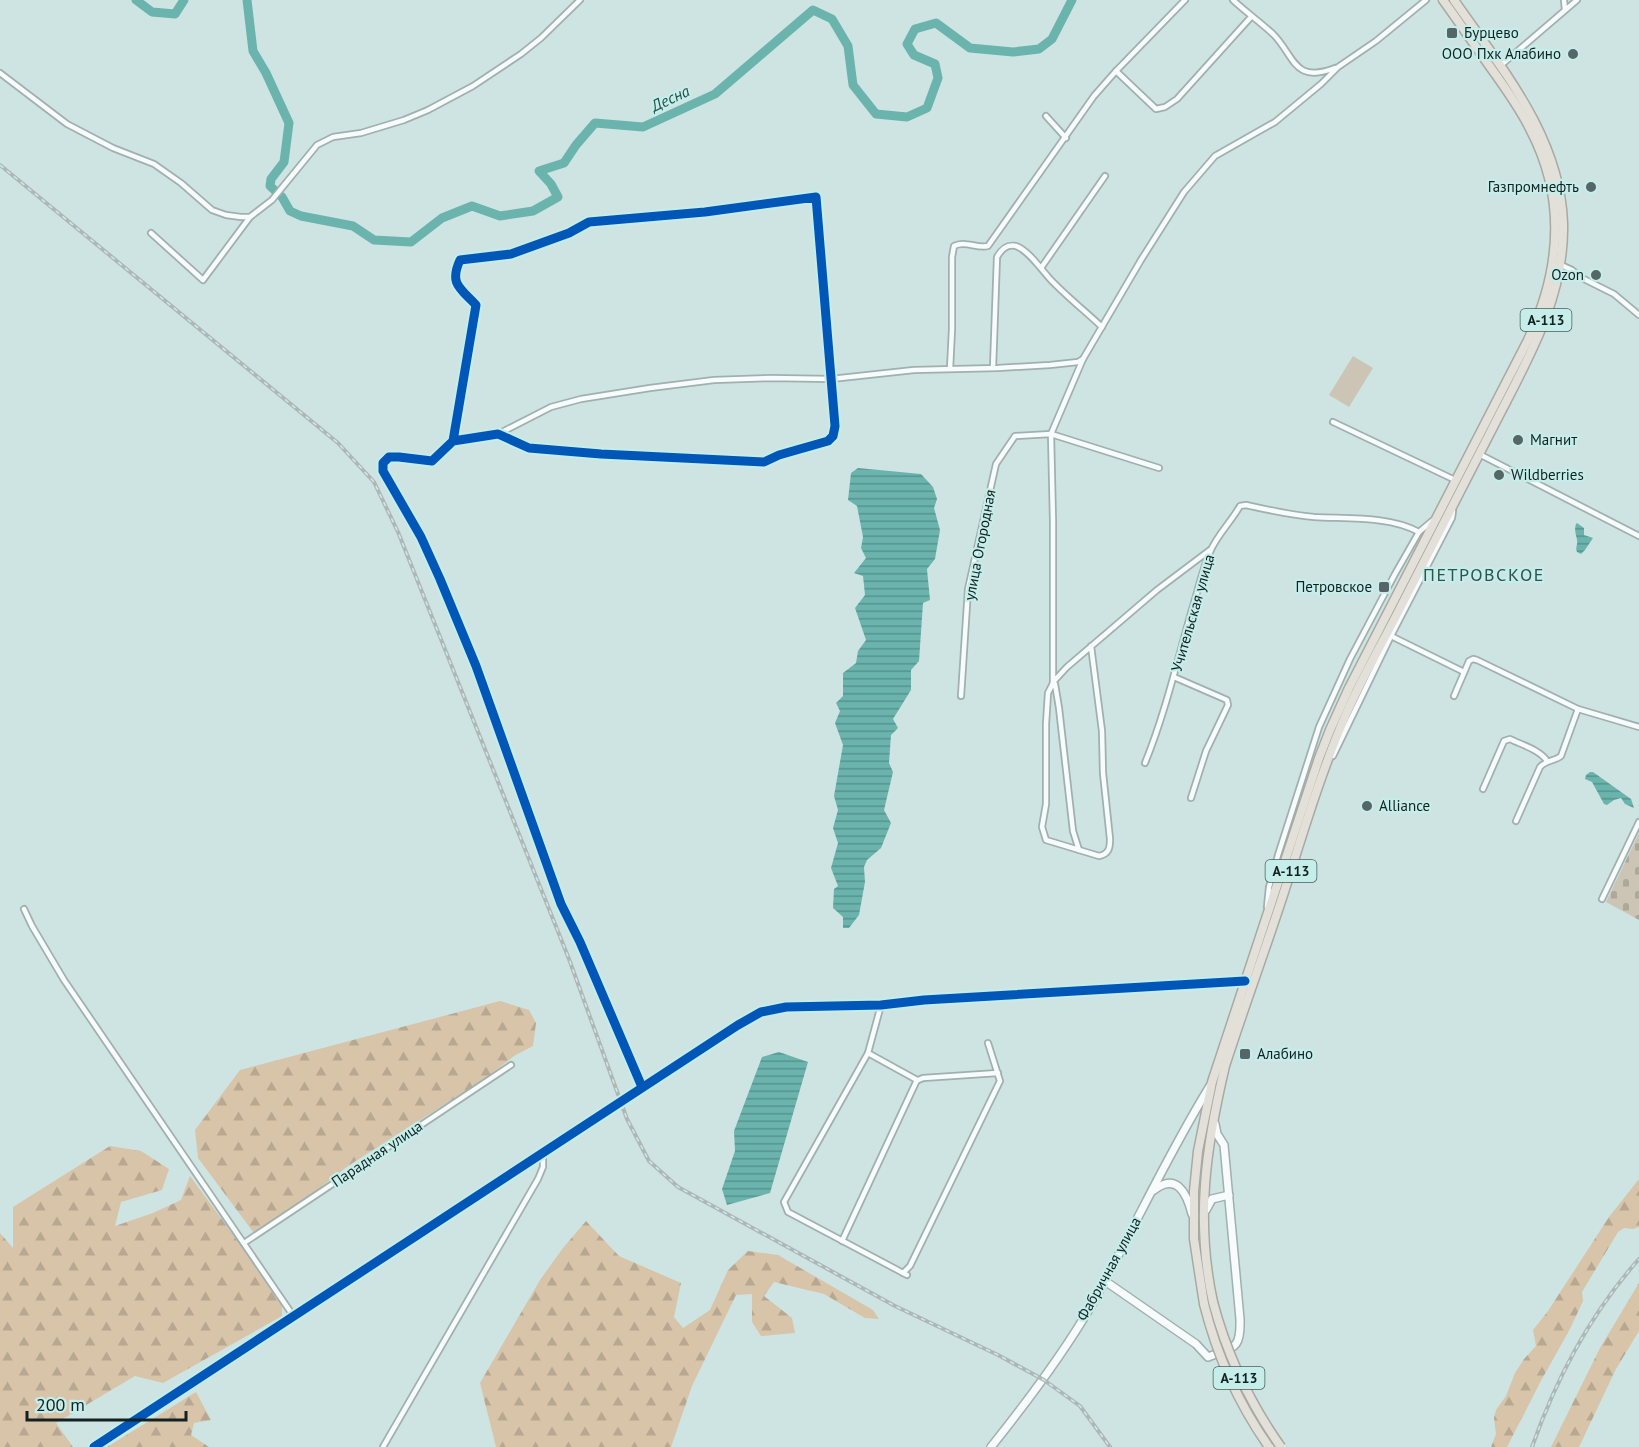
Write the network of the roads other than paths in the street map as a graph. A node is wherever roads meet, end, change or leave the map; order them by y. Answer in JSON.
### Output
{"nodes":[{"id":1,"x":580,"y":0,"type":"edge"},
{"id":2,"x":1185,"y":0,"type":"edge"},
{"id":3,"x":1233,"y":0,"type":"edge"},
{"id":4,"x":1426,"y":0,"type":"edge"},
{"id":5,"x":1443,"y":0,"type":"edge"},
{"id":6,"x":1455,"y":0,"type":"edge"},
{"id":7,"x":1564,"y":0,"type":"edge"},
{"id":8,"x":1577,"y":0,"type":"edge"},
{"id":9,"x":1565,"y":10,"type":"junction"},
{"id":10,"x":1251,"y":17,"type":"junction"},
{"id":11,"x":1500,"y":66,"type":"junction"},
{"id":12,"x":1338,"y":67,"type":"junction"},
{"id":13,"x":1116,"y":70,"type":"junction"},
{"id":14,"x":0,"y":73,"type":"edge"},
{"id":15,"x":1046,"y":116,"type":"dead end"},
{"id":16,"x":1066,"y":138,"type":"junction"},
{"id":17,"x":1105,"y":177,"type":"dead end"},
{"id":18,"x":250,"y":217,"type":"junction"},
{"id":19,"x":151,"y":233,"type":"dead end"},
{"id":20,"x":1561,"y":265,"type":"junction"},
{"id":21,"x":1041,"y":268,"type":"junction"},
{"id":22,"x":1639,"y":315,"type":"edge"},
{"id":23,"x":1102,"y":327,"type":"junction"},
{"id":24,"x":1083,"y":359,"type":"junction"},
{"id":25,"x":993,"y":368,"type":"junction"},
{"id":26,"x":950,"y":369,"type":"junction"},
{"id":27,"x":831,"y":379,"type":"junction"},
{"id":28,"x":1333,"y":422,"type":"dead end"},
{"id":29,"x":498,"y":434,"type":"junction"},
{"id":30,"x":1051,"y":434,"type":"junction"},
{"id":31,"x":453,"y":441,"type":"junction"},
{"id":32,"x":1479,"y":454,"type":"junction"},
{"id":33,"x":1159,"y":468,"type":"dead end"},
{"id":34,"x":1455,"y":480,"type":"junction"},
{"id":35,"x":1456,"y":500,"type":"junction"},
{"id":36,"x":1436,"y":517,"type":"junction"},
{"id":37,"x":1419,"y":532,"type":"junction"},
{"id":38,"x":1639,"y":536,"type":"edge"},
{"id":39,"x":1210,"y":550,"type":"junction"},
{"id":40,"x":1391,"y":636,"type":"junction"},
{"id":41,"x":1091,"y":646,"type":"junction"},
{"id":42,"x":1464,"y":672,"type":"junction"},
{"id":43,"x":1174,"y":677,"type":"junction"},
{"id":44,"x":1053,"y":683,"type":"junction"},
{"id":45,"x":962,"y":696,"type":"dead end"},
{"id":46,"x":1454,"y":696,"type":"dead end"},
{"id":47,"x":1578,"y":709,"type":"junction"},
{"id":48,"x":1639,"y":727,"type":"edge"},
{"id":49,"x":1547,"y":761,"type":"junction"},
{"id":50,"x":1145,"y":763,"type":"dead end"},
{"id":51,"x":1323,"y":771,"type":"junction"},
{"id":52,"x":1483,"y":789,"type":"dead end"},
{"id":53,"x":1191,"y":798,"type":"dead end"},
{"id":54,"x":1516,"y":821,"type":"dead end"},
{"id":55,"x":1639,"y":822,"type":"edge"},
{"id":56,"x":1079,"y":850,"type":"junction"},
{"id":57,"x":1602,"y":899,"type":"dead end"},
{"id":58,"x":24,"y":909,"type":"dead end"},
{"id":59,"x":1266,"y":918,"type":"junction"},
{"id":60,"x":1245,"y":981,"type":"junction"},
{"id":61,"x":881,"y":1005,"type":"junction"},
{"id":62,"x":988,"y":1043,"type":"dead end"},
{"id":63,"x":868,"y":1053,"type":"junction"},
{"id":64,"x":511,"y":1065,"type":"dead end"},
{"id":65,"x":998,"y":1073,"type":"junction"},
{"id":66,"x":916,"y":1081,"type":"junction"},
{"id":67,"x":1212,"y":1082,"type":"junction"},
{"id":68,"x":642,"y":1088,"type":"junction"},
{"id":69,"x":1214,"y":1115,"type":"junction"},
{"id":70,"x":543,"y":1151,"type":"junction"},
{"id":71,"x":1229,"y":1195,"type":"junction"},
{"id":72,"x":1148,"y":1196,"type":"junction"},
{"id":73,"x":1193,"y":1218,"type":"junction"},
{"id":74,"x":1203,"y":1223,"type":"junction"},
{"id":75,"x":842,"y":1241,"type":"junction"},
{"id":76,"x":244,"y":1243,"type":"junction"},
{"id":77,"x":1105,"y":1281,"type":"junction"},
{"id":78,"x":294,"y":1317,"type":"junction"},
{"id":79,"x":94,"y":1447,"type":"edge"},
{"id":80,"x":383,"y":1447,"type":"edge"},
{"id":81,"x":991,"y":1447,"type":"edge"},
{"id":82,"x":1269,"y":1447,"type":"edge"},
{"id":83,"x":1281,"y":1447,"type":"edge"}],
"edges":[{"from":1,"to":18,"type":"street"},
{"from":2,"to":13,"type":"street"},
{"from":3,"to":10,"type":"street"},
{"from":4,"to":12,"type":"street"},
{"from":5,"to":34,"type":"highway","number":"А-113"},
{"from":6,"to":11,"type":"highway","number":"А-113"},
{"from":7,"to":9,"type":"street"},
{"from":8,"to":9,"type":"street"},
{"from":9,"to":11,"type":"street"},
{"from":10,"to":12,"type":"street"},
{"from":10,"to":13,"type":"street"},
{"from":11,"to":20,"type":"highway","number":"А-113"},
{"from":12,"to":23,"type":"street"},
{"from":13,"to":16,"type":"street"},
{"from":14,"to":18,"type":"street"},
{"from":15,"to":16,"type":"street"},
{"from":16,"to":26,"type":"street"},
{"from":17,"to":21,"type":"street"},
{"from":18,"to":19,"type":"street"},
{"from":20,"to":22,"type":"street"},
{"from":20,"to":32,"type":"highway","number":"А-113"},
{"from":21,"to":23,"type":"street"},
{"from":21,"to":25,"type":"street"},
{"from":23,"to":24,"type":"street"},
{"from":24,"to":25,"type":"street"},
{"from":24,"to":30,"type":"street"},
{"from":25,"to":26,"type":"street"},
{"from":26,"to":27,"type":"street"},
{"from":27,"to":29,"type":"street"},
{"from":27,"to":29,"type":"street"},
{"from":27,"to":31,"type":"street"},
{"from":28,"to":34,"type":"street"},
{"from":29,"to":31,"type":"street"},
{"from":30,"to":33,"type":"street"},
{"from":30,"to":44,"type":"street"},
{"from":30,"to":45,"type":"street","name":"улица Огородная"},
{"from":31,"to":68,"type":"street"},
{"from":32,"to":35,"type":"highway","number":"А-113"},
{"from":32,"to":38,"type":"street"},
{"from":34,"to":36,"type":"highway","number":"А-113"},
{"from":35,"to":40,"type":"street"},
{"from":35,"to":51,"type":"highway","number":"А-113"},
{"from":36,"to":37,"type":"street"},
{"from":36,"to":59,"type":"highway","number":"А-113"},
{"from":37,"to":39,"type":"street","name":"Учительская улица"},
{"from":37,"to":59,"type":"street"},
{"from":39,"to":41,"type":"street"},
{"from":39,"to":43,"type":"street","name":"Учительская улица"},
{"from":40,"to":42,"type":"street"},
{"from":40,"to":51,"type":"street"},
{"from":41,"to":44,"type":"street"},
{"from":41,"to":56,"type":"street"},
{"from":42,"to":46,"type":"street"},
{"from":42,"to":47,"type":"street"},
{"from":43,"to":50,"type":"street","name":"Учительская улица"},
{"from":43,"to":53,"type":"street"},
{"from":44,"to":56,"type":"street"},
{"from":44,"to":56,"type":"street"},
{"from":47,"to":48,"type":"street"},
{"from":47,"to":49,"type":"street"},
{"from":49,"to":52,"type":"street"},
{"from":49,"to":54,"type":"street"},
{"from":51,"to":69,"type":"highway","number":"А-113"},
{"from":55,"to":57,"type":"street"},
{"from":58,"to":76,"type":"street"},
{"from":59,"to":60,"type":"highway","number":"А-113"},
{"from":60,"to":61,"type":"street"},
{"from":60,"to":67,"type":"highway","number":"А-113"},
{"from":61,"to":63,"type":"street"},
{"from":61,"to":68,"type":"street"},
{"from":62,"to":65,"type":"street"},
{"from":63,"to":66,"type":"street"},
{"from":63,"to":75,"type":"street"},
{"from":64,"to":76,"type":"street","name":"Парадная улица"},
{"from":65,"to":66,"type":"street"},
{"from":65,"to":75,"type":"street"},
{"from":66,"to":75,"type":"street"},
{"from":67,"to":72,"type":"street","name":"Фабричная улица"},
{"from":67,"to":73,"type":"highway","number":"А-113"},
{"from":68,"to":70,"type":"street"},
{"from":69,"to":71,"type":"street"},
{"from":69,"to":74,"type":"highway","number":"А-113"},
{"from":70,"to":78,"type":"street"},
{"from":70,"to":80,"type":"street"},
{"from":71,"to":74,"type":"street"},
{"from":71,"to":77,"type":"street"},
{"from":72,"to":73,"type":"street"},
{"from":72,"to":77,"type":"street","name":"Фабричная улица"},
{"from":73,"to":82,"type":"highway","number":"А-113","bridge":true},
{"from":74,"to":83,"type":"highway","number":"А-113","bridge":true},
{"from":76,"to":78,"type":"street"},
{"from":77,"to":81,"type":"street","name":"Фабричная улица"},
{"from":78,"to":79,"type":"street"}]}
